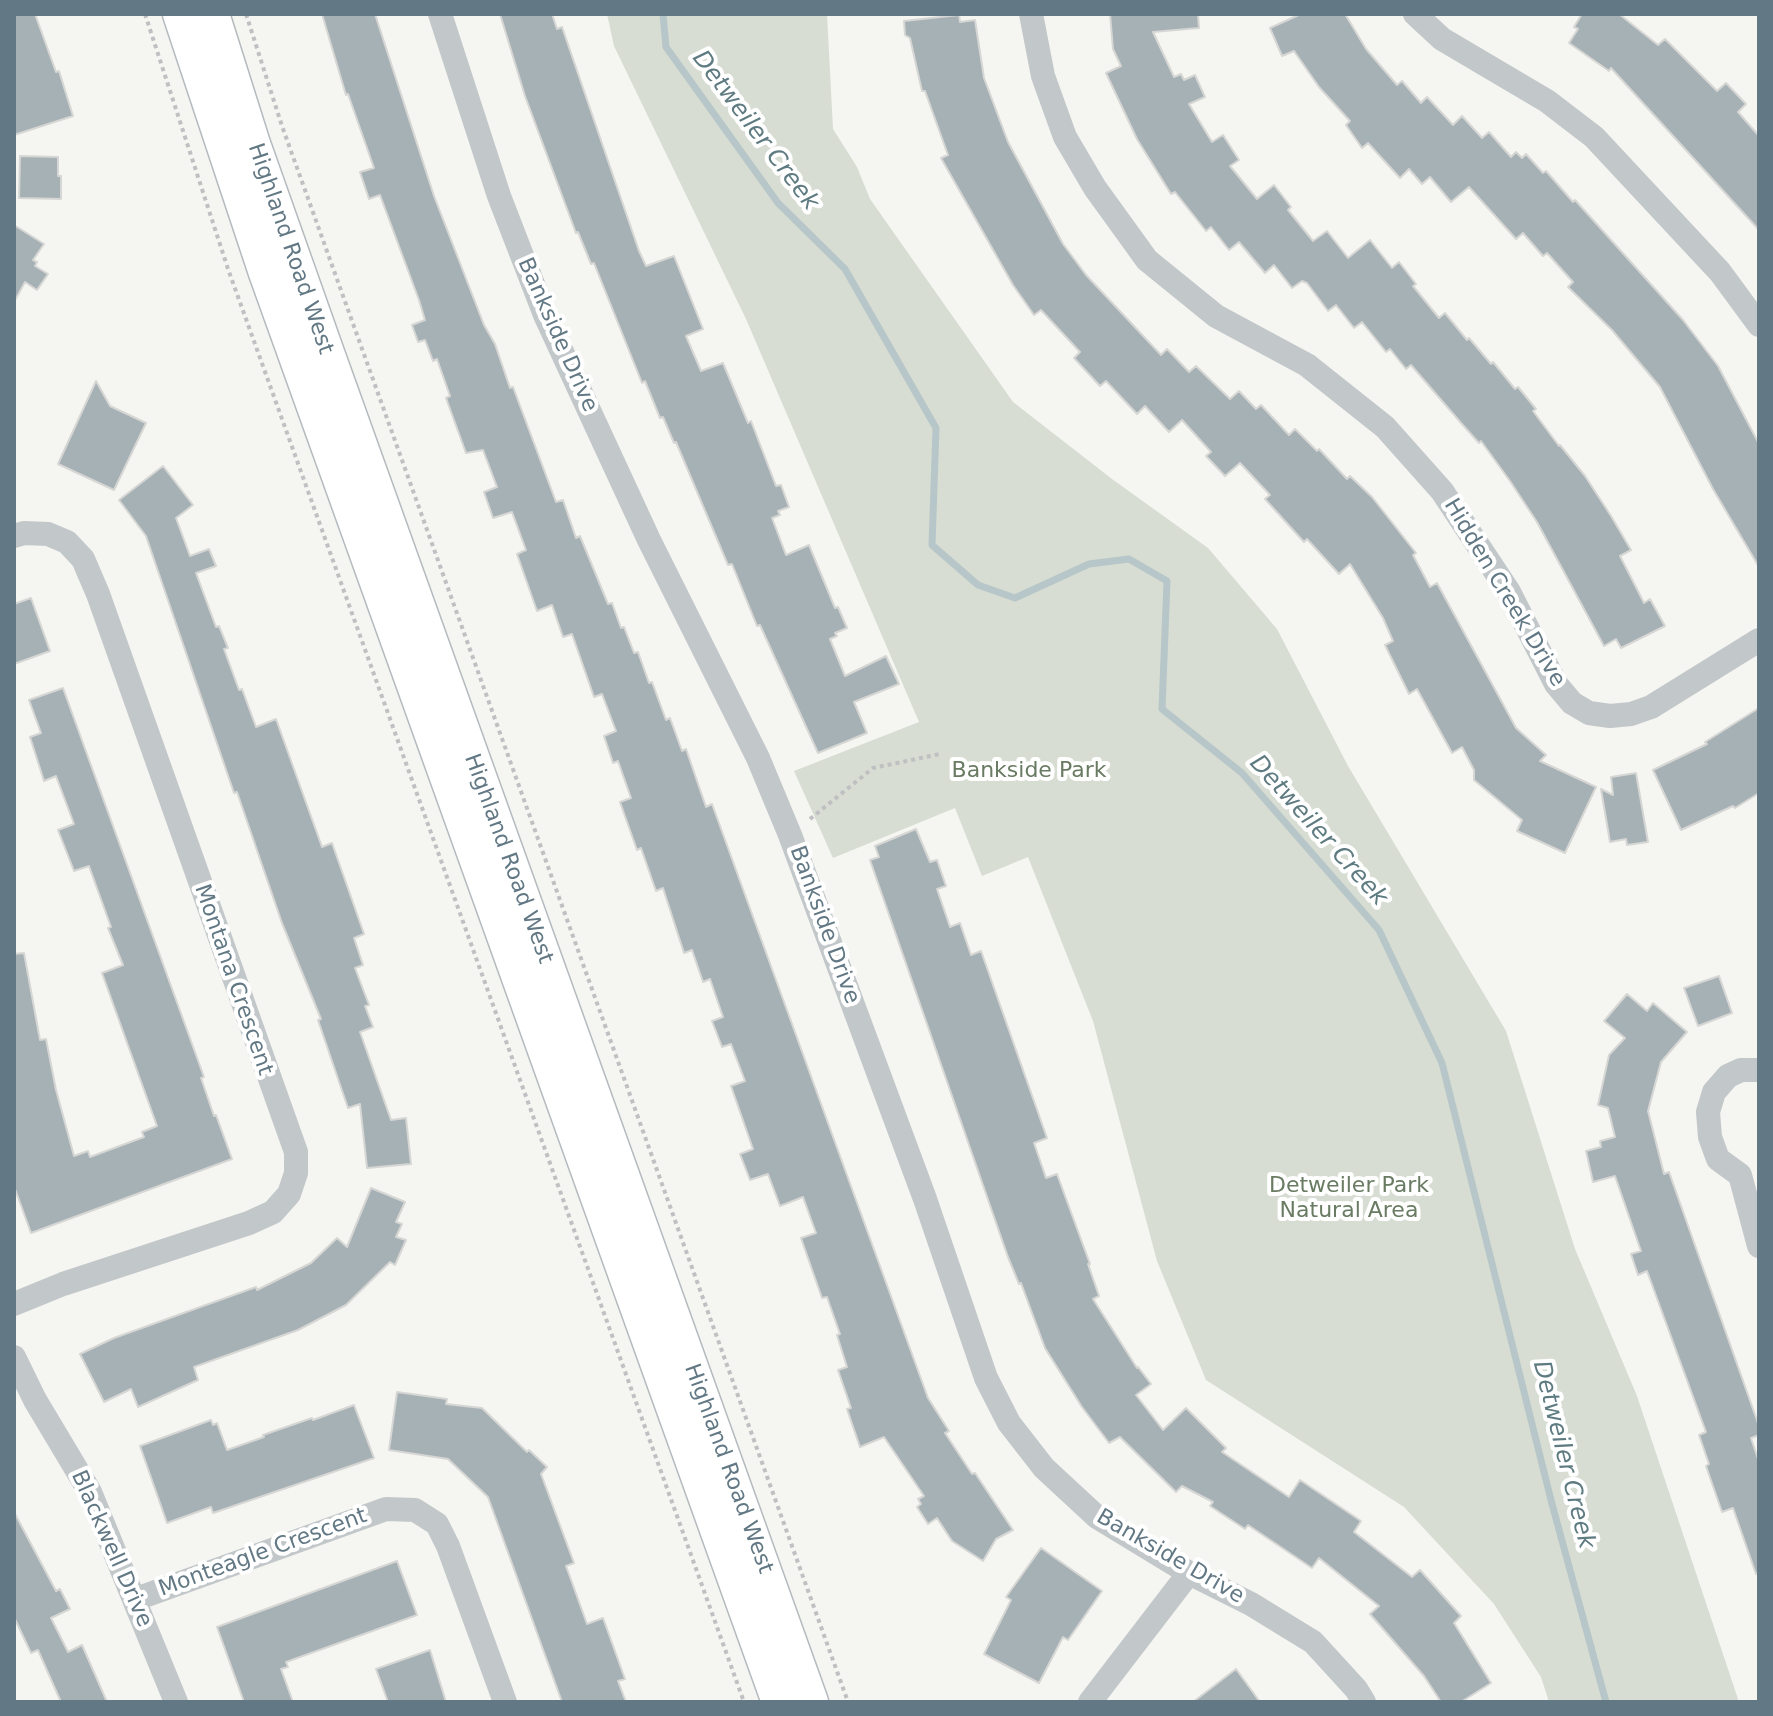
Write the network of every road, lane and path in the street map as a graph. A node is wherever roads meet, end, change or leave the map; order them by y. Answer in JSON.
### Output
{"nodes":[{"id":1,"x":145,"y":14,"type":"edge"},
{"id":2,"x":180,"y":14,"type":"edge"},
{"id":3,"x":212,"y":14,"type":"edge"},
{"id":4,"x":246,"y":14,"type":"edge"},
{"id":5,"x":440,"y":14,"type":"edge"},
{"id":6,"x":1031,"y":14,"type":"edge"},
{"id":7,"x":1415,"y":14,"type":"edge"},
{"id":8,"x":1759,"y":325,"type":"edge"},
{"id":9,"x":14,"y":536,"type":"edge"},
{"id":10,"x":1759,"y":640,"type":"edge"},
{"id":11,"x":940,"y":754,"type":"dead end"},
{"id":12,"x":790,"y":835,"type":"junction"},
{"id":13,"x":1759,"y":1070,"type":"edge"},
{"id":14,"x":1750,"y":1170,"type":"edge"},
{"id":15,"x":1759,"y":1246,"type":"edge"},
{"id":16,"x":14,"y":1304,"type":"edge"},
{"id":17,"x":14,"y":1357,"type":"edge"},
{"id":18,"x":24,"y":1404,"type":"edge"},
{"id":19,"x":1189,"y":1573,"type":"junction"},
{"id":20,"x":136,"y":1599,"type":"junction"},
{"id":21,"x":176,"y":1702,"type":"edge"},
{"id":22,"x":505,"y":1702,"type":"edge"},
{"id":23,"x":744,"y":1702,"type":"edge"},
{"id":24,"x":779,"y":1702,"type":"edge"},
{"id":25,"x":811,"y":1702,"type":"edge"},
{"id":26,"x":848,"y":1702,"type":"edge"},
{"id":27,"x":1090,"y":1702,"type":"edge"},
{"id":28,"x":1364,"y":1702,"type":"edge"}],
"edges":[{"from":1,"to":23,"type":"path"},
{"from":2,"to":24,"type":"main road","name":"Highland Road West"},
{"from":3,"to":25,"type":"main road","name":"Highland Road West"},
{"from":4,"to":26,"type":"path"},
{"from":5,"to":12,"type":"street","name":"Bankside Drive"},
{"from":6,"to":10,"type":"street","name":"Hidden Creek Drive"},
{"from":7,"to":8,"type":"street"},
{"from":9,"to":16,"type":"street","name":"Montana Crescent"},
{"from":11,"to":12,"type":"path"},
{"from":12,"to":19,"type":"street","name":"Bankside Drive"},
{"from":13,"to":14,"type":"street"},
{"from":14,"to":15,"type":"street"},
{"from":17,"to":18,"type":"street","name":"Blackwell Drive"},
{"from":18,"to":20,"type":"street","name":"Blackwell Drive"},
{"from":19,"to":27,"type":"street"},
{"from":19,"to":28,"type":"street","name":"Bankside Drive"},
{"from":20,"to":21,"type":"street","name":"Blackwell Drive"},
{"from":20,"to":22,"type":"street","name":"Monteagle Crescent"}]}
